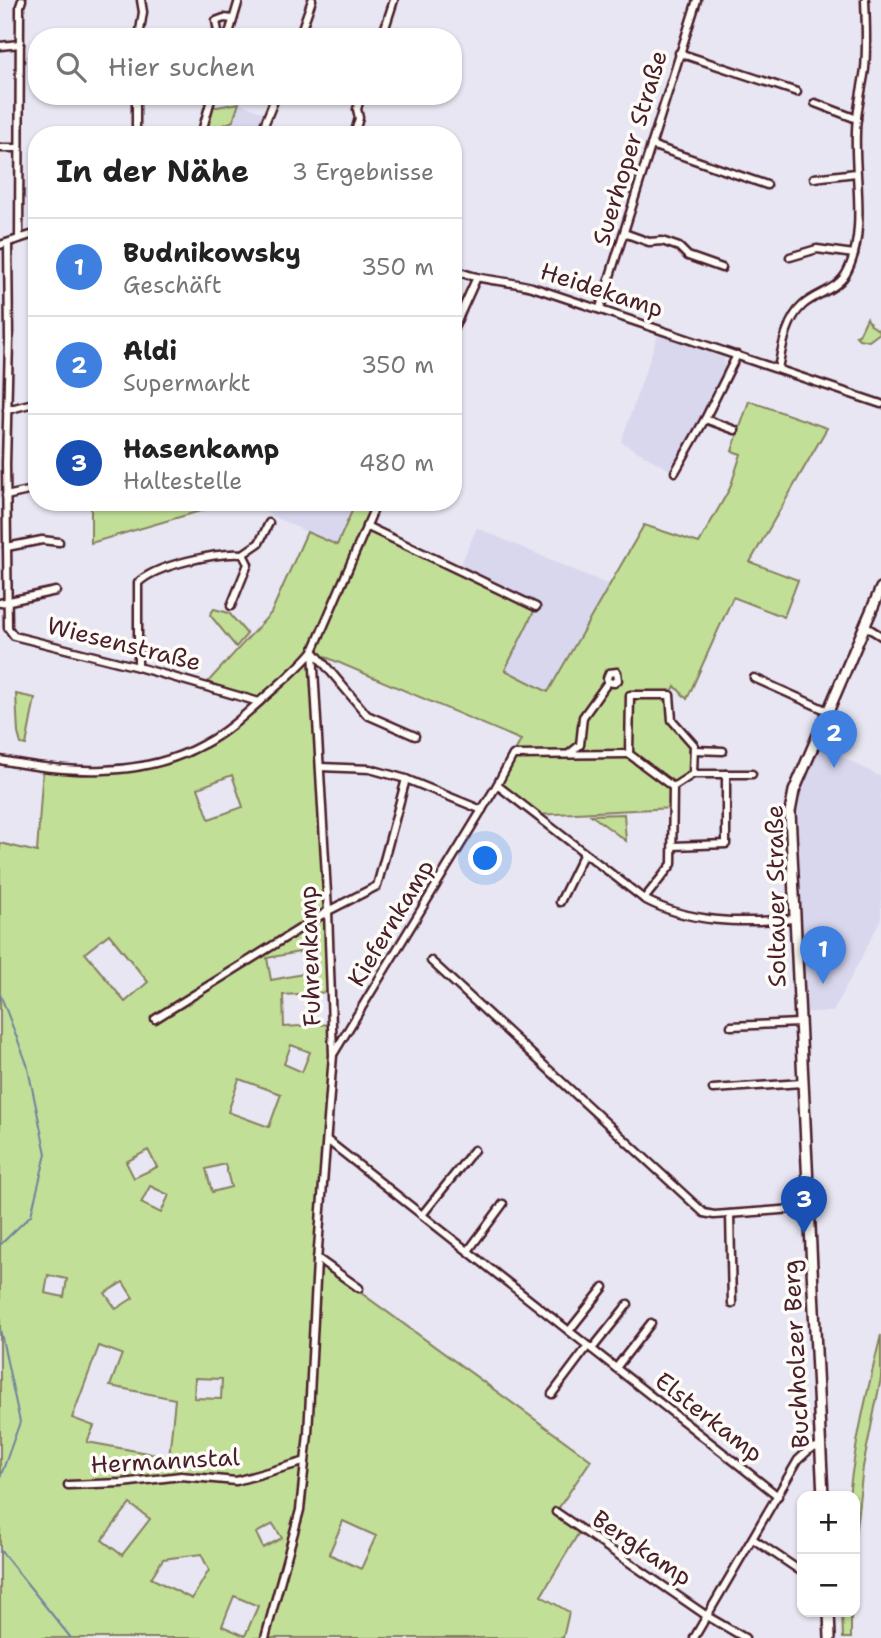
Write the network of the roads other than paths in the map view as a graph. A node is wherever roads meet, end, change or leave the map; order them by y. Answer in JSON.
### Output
{"nodes":[{"id":1,"x":22,"y":0,"type":"edge"},
{"id":2,"x":141,"y":0,"type":"edge"},
{"id":3,"x":239,"y":0,"type":"edge"},
{"id":4,"x":312,"y":0,"type":"edge"},
{"id":5,"x":394,"y":0,"type":"edge"},
{"id":6,"x":696,"y":0,"type":"edge"},
{"id":7,"x":864,"y":0,"type":"edge"},
{"id":8,"x":233,"y":19,"type":"junction"},
{"id":9,"x":140,"y":28,"type":"edge"},
{"id":10,"x":217,"y":28,"type":"edge"},
{"id":11,"x":230,"y":28,"type":"edge"},
{"id":12,"x":302,"y":28,"type":"edge"},
{"id":13,"x":385,"y":28,"type":"edge"},
{"id":14,"x":20,"y":44,"type":"junction"},
{"id":15,"x":0,"y":46,"type":"edge"},
{"id":16,"x":679,"y":53,"type":"junction"},
{"id":17,"x":797,"y":92,"type":"dead end"},
{"id":18,"x":816,"y":103,"type":"dead end"},
{"id":19,"x":136,"y":105,"type":"edge"},
{"id":20,"x":209,"y":105,"type":"edge"},
{"id":21,"x":272,"y":105,"type":"edge"},
{"id":22,"x":358,"y":105,"type":"edge"},
{"id":23,"x":857,"y":119,"type":"junction"},
{"id":24,"x":136,"y":126,"type":"edge"},
{"id":25,"x":204,"y":126,"type":"edge"},
{"id":26,"x":264,"y":126,"type":"edge"},
{"id":27,"x":357,"y":126,"type":"edge"},
{"id":28,"x":651,"y":145,"type":"junction"},
{"id":29,"x":0,"y":148,"type":"edge"},
{"id":30,"x":19,"y":148,"type":"junction"},
{"id":31,"x":856,"y":173,"type":"junction"},
{"id":32,"x":814,"y":178,"type":"dead end"},
{"id":33,"x":767,"y":185,"type":"dead end"},
{"id":34,"x":624,"y":233,"type":"junction"},
{"id":35,"x":28,"y":236,"type":"edge"},
{"id":36,"x":19,"y":239,"type":"junction"},
{"id":37,"x":4,"y":244,"type":"edge"},
{"id":38,"x":854,"y":254,"type":"junction"},
{"id":39,"x":790,"y":257,"type":"dead end"},
{"id":40,"x":722,"y":268,"type":"dead end"},
{"id":41,"x":462,"y":272,"type":"edge"},
{"id":42,"x":477,"y":277,"type":"junction"},
{"id":43,"x":600,"y":308,"type":"junction"},
{"id":44,"x":462,"y":310,"type":"edge"},
{"id":45,"x":737,"y":355,"type":"junction"},
{"id":46,"x":778,"y":369,"type":"junction"},
{"id":47,"x":28,"y":403,"type":"edge"},
{"id":48,"x":881,"y":404,"type":"edge"},
{"id":49,"x":5,"y":406,"type":"edge"},
{"id":50,"x":705,"y":419,"type":"junction"},
{"id":51,"x":735,"y":430,"type":"dead end"},
{"id":52,"x":3,"y":465,"type":"edge"},
{"id":53,"x":675,"y":472,"type":"dead end"},
{"id":54,"x":28,"y":490,"type":"edge"},
{"id":55,"x":4,"y":493,"type":"edge"},
{"id":56,"x":373,"y":511,"type":"edge"},
{"id":57,"x":269,"y":523,"type":"dead end"},
{"id":58,"x":366,"y":526,"type":"junction"},
{"id":59,"x":59,"y":542,"type":"dead end"},
{"id":60,"x":7,"y":547,"type":"junction"},
{"id":61,"x":243,"y":554,"type":"junction"},
{"id":62,"x":3,"y":560,"type":"edge"},
{"id":63,"x":881,"y":588,"type":"edge"},
{"id":64,"x":56,"y":591,"type":"dead end"},
{"id":65,"x":4,"y":602,"type":"edge"},
{"id":66,"x":231,"y":606,"type":"dead end"},
{"id":67,"x":537,"y":607,"type":"dead end"},
{"id":68,"x":865,"y":626,"type":"junction"},
{"id":69,"x":881,"y":636,"type":"edge"},
{"id":70,"x":313,"y":651,"type":"junction"},
{"id":71,"x":138,"y":667,"type":"junction"},
{"id":72,"x":754,"y":678,"type":"dead end"},
{"id":73,"x":608,"y":682,"type":"dead end"},
{"id":74,"x":259,"y":702,"type":"junction"},
{"id":75,"x":828,"y":711,"type":"junction"},
{"id":76,"x":415,"y":736,"type":"dead end"},
{"id":77,"x":694,"y":750,"type":"junction"},
{"id":78,"x":723,"y":751,"type":"dead end"},
{"id":79,"x":568,"y":754,"type":"junction"},
{"id":80,"x":629,"y":754,"type":"junction"},
{"id":81,"x":0,"y":760,"type":"edge"},
{"id":82,"x":320,"y":767,"type":"junction"},
{"id":83,"x":693,"y":774,"type":"junction"},
{"id":84,"x":726,"y":774,"type":"junction"},
{"id":85,"x":752,"y":774,"type":"dead end"},
{"id":86,"x":406,"y":779,"type":"junction"},
{"id":87,"x":497,"y":785,"type":"junction"},
{"id":88,"x":673,"y":787,"type":"junction"},
{"id":89,"x":482,"y":810,"type":"junction"},
{"id":90,"x":673,"y":846,"type":"junction"},
{"id":91,"x":584,"y":853,"type":"junction"},
{"id":92,"x":643,"y":900,"type":"junction"},
{"id":93,"x":560,"y":902,"type":"dead end"},
{"id":94,"x":328,"y":911,"type":"junction"},
{"id":95,"x":794,"y":919,"type":"junction"},
{"id":96,"x":431,"y":961,"type":"dead end"},
{"id":97,"x":798,"y":1012,"type":"joint"},
{"id":98,"x":155,"y":1019,"type":"dead end"},
{"id":99,"x":799,"y":1023,"type":"junction"},
{"id":100,"x":731,"y":1026,"type":"dead end"},
{"id":101,"x":333,"y":1055,"type":"junction"},
{"id":102,"x":802,"y":1083,"type":"junction"},
{"id":103,"x":713,"y":1089,"type":"dead end"},
{"id":104,"x":327,"y":1140,"type":"junction"},
{"id":105,"x":474,"y":1150,"type":"dead end"},
{"id":106,"x":503,"y":1204,"type":"dead end"},
{"id":107,"x":808,"y":1208,"type":"junction"},
{"id":108,"x":730,"y":1214,"type":"junction"},
{"id":109,"x":422,"y":1215,"type":"junction"},
{"id":110,"x":468,"y":1251,"type":"junction"},
{"id":111,"x":317,"y":1258,"type":"junction"},
{"id":112,"x":604,"y":1287,"type":"dead end"},
{"id":113,"x":359,"y":1288,"type":"dead end"},
{"id":114,"x":628,"y":1304,"type":"dead end"},
{"id":115,"x":733,"y":1304,"type":"dead end"},
{"id":116,"x":651,"y":1323,"type":"dead end"},
{"id":117,"x":569,"y":1331,"type":"junction"},
{"id":118,"x":590,"y":1348,"type":"junction"},
{"id":119,"x":616,"y":1368,"type":"junction"},
{"id":120,"x":552,"y":1394,"type":"dead end"},
{"id":121,"x":821,"y":1446,"type":"junction"},
{"id":122,"x":303,"y":1462,"type":"junction"},
{"id":123,"x":68,"y":1485,"type":"dead end"},
{"id":124,"x":823,"y":1491,"type":"edge"},
{"id":125,"x":778,"y":1496,"type":"junction"},
{"id":126,"x":556,"y":1512,"type":"dead end"},
{"id":127,"x":752,"y":1539,"type":"junction"},
{"id":128,"x":797,"y":1569,"type":"edge"},
{"id":129,"x":707,"y":1616,"type":"junction"},
{"id":130,"x":829,"y":1617,"type":"edge"},
{"id":131,"x":265,"y":1638,"type":"edge"},
{"id":132,"x":694,"y":1638,"type":"edge"},
{"id":133,"x":745,"y":1638,"type":"edge"},
{"id":134,"x":830,"y":1638,"type":"edge"}],
"edges":[{"from":1,"to":14,"type":"street"},
{"from":2,"to":9,"type":"street"},
{"from":3,"to":8,"type":"street"},
{"from":4,"to":12,"type":"street"},
{"from":5,"to":13,"type":"street"},
{"from":6,"to":16,"type":"street","name":"Suerhoper Straße"},
{"from":7,"to":23,"type":"street"},
{"from":8,"to":10,"type":"street"},
{"from":8,"to":11,"type":"street"},
{"from":14,"to":15,"type":"street"},
{"from":14,"to":30,"type":"street"},
{"from":16,"to":17,"type":"street"},
{"from":16,"to":28,"type":"street","name":"Suerhoper Straße"},
{"from":18,"to":23,"type":"street"},
{"from":19,"to":24,"type":"street"},
{"from":20,"to":25,"type":"street"},
{"from":21,"to":26,"type":"street"},
{"from":22,"to":27,"type":"street"},
{"from":23,"to":31,"type":"street"},
{"from":28,"to":33,"type":"street"},
{"from":28,"to":34,"type":"street","name":"Suerhoper Straße"},
{"from":29,"to":30,"type":"street"},
{"from":30,"to":36,"type":"street"},
{"from":31,"to":32,"type":"street"},
{"from":31,"to":38,"type":"street"},
{"from":34,"to":40,"type":"street"},
{"from":34,"to":43,"type":"street","name":"Suerhoper Straße"},
{"from":35,"to":36,"type":"street"},
{"from":36,"to":37,"type":"street"},
{"from":37,"to":49,"type":"street","name":"Wiesenstraße"},
{"from":38,"to":39,"type":"street"},
{"from":38,"to":46,"type":"street"},
{"from":41,"to":42,"type":"street","name":"Heidekamp"},
{"from":42,"to":43,"type":"street","name":"Heidekamp"},
{"from":42,"to":44,"type":"street"},
{"from":43,"to":45,"type":"street","name":"Heidekamp"},
{"from":45,"to":46,"type":"street","name":"Heidekamp"},
{"from":45,"to":50,"type":"street"},
{"from":46,"to":48,"type":"street","name":"Heidekamp"},
{"from":47,"to":49,"type":"street"},
{"from":49,"to":52,"type":"street","name":"Wiesenstraße"},
{"from":50,"to":51,"type":"street"},
{"from":50,"to":53,"type":"street"},
{"from":52,"to":55,"type":"street","name":"Wiesenstraße"},
{"from":54,"to":55,"type":"street"},
{"from":55,"to":60,"type":"street","name":"Wiesenstraße"},
{"from":56,"to":58,"type":"street"},
{"from":57,"to":61,"type":"street"},
{"from":58,"to":67,"type":"street"},
{"from":58,"to":70,"type":"street"},
{"from":59,"to":60,"type":"street"},
{"from":60,"to":62,"type":"street","name":"Wiesenstraße"},
{"from":61,"to":66,"type":"street"},
{"from":61,"to":71,"type":"street"},
{"from":62,"to":65,"type":"street","name":"Wiesenstraße"},
{"from":63,"to":68,"type":"main road","name":"Soltauer Straße"},
{"from":64,"to":65,"type":"street","name":"Wiesenstraße"},
{"from":65,"to":71,"type":"street","name":"Wiesenstraße"},
{"from":68,"to":69,"type":"street"},
{"from":68,"to":75,"type":"main road","name":"Soltauer Straße"},
{"from":70,"to":74,"type":"street"},
{"from":70,"to":76,"type":"street"},
{"from":70,"to":82,"type":"street","name":"Fuhrenkamp"},
{"from":71,"to":74,"type":"street","name":"Wiesenstraße"},
{"from":72,"to":75,"type":"street"},
{"from":73,"to":79,"type":"street"},
{"from":74,"to":81,"type":"street"},
{"from":75,"to":95,"type":"main road","name":"Soltauer Straße"},
{"from":77,"to":78,"type":"street"},
{"from":77,"to":80,"type":"street"},
{"from":77,"to":83,"type":"street"},
{"from":79,"to":80,"type":"street"},
{"from":79,"to":87,"type":"street","name":"Kiefernkamp"},
{"from":80,"to":88,"type":"street"},
{"from":82,"to":86,"type":"street"},
{"from":82,"to":94,"type":"street","name":"Fuhrenkamp"},
{"from":83,"to":84,"type":"street"},
{"from":83,"to":88,"type":"street"},
{"from":84,"to":85,"type":"street"},
{"from":84,"to":90,"type":"street"},
{"from":86,"to":89,"type":"street"},
{"from":86,"to":94,"type":"street"},
{"from":87,"to":89,"type":"street","name":"Kiefernkamp"},
{"from":87,"to":91,"type":"street"},
{"from":88,"to":90,"type":"street"},
{"from":89,"to":101,"type":"street","name":"Kiefernkamp"},
{"from":90,"to":92,"type":"street"},
{"from":91,"to":92,"type":"street"},
{"from":91,"to":93,"type":"street"},
{"from":92,"to":95,"type":"street"},
{"from":94,"to":98,"type":"street"},
{"from":94,"to":101,"type":"street","name":"Fuhrenkamp"},
{"from":95,"to":97,"type":"main road","name":"Soltauer Straße"},
{"from":96,"to":108,"type":"street"},
{"from":97,"to":99,"type":"main road","name":"Buchholzer Berg"},
{"from":99,"to":100,"type":"street"},
{"from":99,"to":102,"type":"main road","name":"Buchholzer Berg"},
{"from":101,"to":104,"type":"street","name":"Fuhrenkamp"},
{"from":102,"to":103,"type":"street"},
{"from":102,"to":107,"type":"main road","name":"Buchholzer Berg"},
{"from":104,"to":109,"type":"street","name":"Elsterkamp"},
{"from":104,"to":111,"type":"street","name":"Fuhrenkamp"},
{"from":105,"to":109,"type":"street"},
{"from":106,"to":110,"type":"street"},
{"from":107,"to":108,"type":"street"},
{"from":107,"to":121,"type":"main road","name":"Buchholzer Berg"},
{"from":108,"to":115,"type":"street"},
{"from":109,"to":110,"type":"street","name":"Elsterkamp"},
{"from":110,"to":117,"type":"street","name":"Elsterkamp"},
{"from":111,"to":113,"type":"street"},
{"from":111,"to":122,"type":"street","name":"Fuhrenkamp"},
{"from":112,"to":117,"type":"street"},
{"from":114,"to":118,"type":"street"},
{"from":116,"to":119,"type":"street"},
{"from":117,"to":118,"type":"street","name":"Elsterkamp"},
{"from":118,"to":119,"type":"street","name":"Elsterkamp"},
{"from":118,"to":120,"type":"street"},
{"from":119,"to":125,"type":"street","name":"Elsterkamp"},
{"from":121,"to":124,"type":"main road","name":"Buchholzer Berg"},
{"from":121,"to":125,"type":"street"},
{"from":122,"to":123,"type":"street","name":"Hermannstal"},
{"from":122,"to":131,"type":"street","name":"Fuhrenkamp"},
{"from":125,"to":127,"type":"street"},
{"from":126,"to":129,"type":"street","name":"Bergkamp"},
{"from":127,"to":128,"type":"street"},
{"from":127,"to":129,"type":"street"},
{"from":129,"to":132,"type":"street"},
{"from":129,"to":133,"type":"street","name":"Bergkamp"},
{"from":130,"to":134,"type":"main road"}]}
